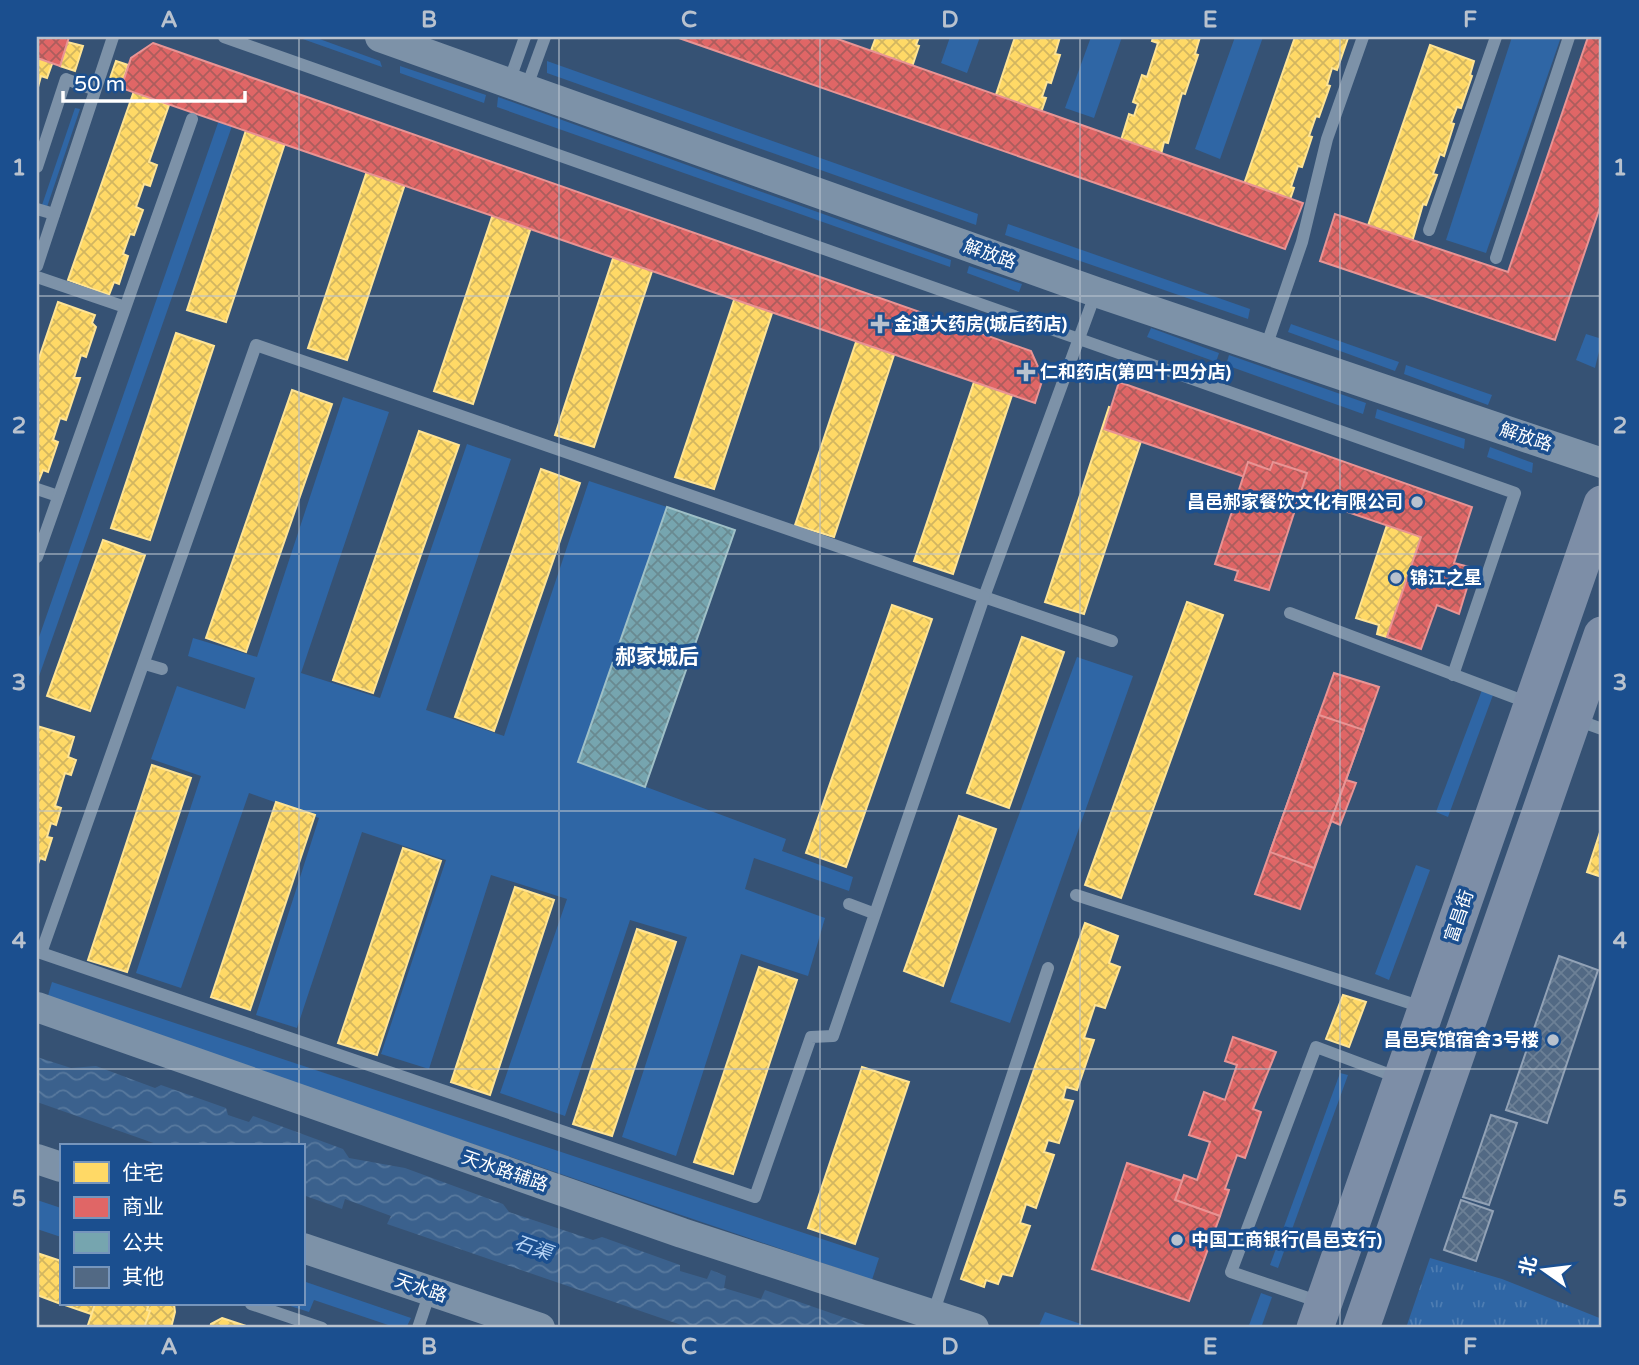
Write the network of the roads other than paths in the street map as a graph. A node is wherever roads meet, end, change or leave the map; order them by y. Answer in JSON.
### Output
{"nodes":[{"id":1,"x":113,"y":37,"type":"edge"},
{"id":2,"x":224,"y":37,"type":"edge"},
{"id":3,"x":380,"y":37,"type":"edge"},
{"id":4,"x":525,"y":37,"type":"edge"},
{"id":5,"x":545,"y":37,"type":"edge"},
{"id":6,"x":1363,"y":37,"type":"edge"},
{"id":7,"x":1496,"y":37,"type":"edge"},
{"id":8,"x":1569,"y":37,"type":"edge"},
{"id":9,"x":517,"y":86,"type":"junction"},
{"id":10,"x":94,"y":90,"type":"junction"},
{"id":11,"x":192,"y":119,"type":"dead end"},
{"id":12,"x":37,"y":167,"type":"edge"},
{"id":13,"x":37,"y":209,"type":"edge"},
{"id":14,"x":54,"y":214,"type":"junction"},
{"id":15,"x":1429,"y":230,"type":"dead end"},
{"id":16,"x":1496,"y":258,"type":"dead end"},
{"id":17,"x":37,"y":265,"type":"edge"},
{"id":18,"x":37,"y":277,"type":"edge"},
{"id":19,"x":1096,"y":292,"type":"junction"},
{"id":20,"x":125,"y":307,"type":"junction"},
{"id":21,"x":1079,"y":339,"type":"junction"},
{"id":22,"x":1265,"y":350,"type":"junction"},
{"id":23,"x":1602,"y":463,"type":"edge"},
{"id":24,"x":37,"y":489,"type":"edge"},
{"id":25,"x":58,"y":496,"type":"junction"},
{"id":26,"x":1602,"y":504,"type":"edge"},
{"id":27,"x":37,"y":557,"type":"edge"},
{"id":28,"x":984,"y":597,"type":"junction"},
{"id":29,"x":1290,"y":613,"type":"dead end"},
{"id":30,"x":1602,"y":635,"type":"edge"},
{"id":31,"x":1112,"y":641,"type":"dead end"},
{"id":32,"x":145,"y":664,"type":"junction"},
{"id":33,"x":162,"y":669,"type":"dead end"},
{"id":34,"x":1453,"y":675,"type":"junction"},
{"id":35,"x":1533,"y":704,"type":"junction"},
{"id":36,"x":1588,"y":724,"type":"edge"},
{"id":37,"x":1076,"y":895,"type":"dead end"},
{"id":38,"x":849,"y":904,"type":"dead end"},
{"id":39,"x":873,"y":913,"type":"junction"},
{"id":40,"x":39,"y":960,"type":"edge"},
{"id":41,"x":1048,"y":968,"type":"dead end"},
{"id":42,"x":37,"y":1007,"type":"edge"},
{"id":43,"x":1427,"y":1009,"type":"junction"},
{"id":44,"x":1402,"y":1079,"type":"junction"},
{"id":45,"x":37,"y":1159,"type":"edge"},
{"id":46,"x":60,"y":1167,"type":"edge"},
{"id":47,"x":304,"y":1248,"type":"edge"},
{"id":48,"x":431,"y":1292,"type":"junction"},
{"id":49,"x":257,"y":1306,"type":"edge"},
{"id":50,"x":932,"y":1314,"type":"junction"},
{"id":51,"x":1320,"y":1316,"type":"edge"},
{"id":52,"x":322,"y":1328,"type":"edge"},
{"id":53,"x":418,"y":1328,"type":"edge"},
{"id":54,"x":540,"y":1328,"type":"edge"},
{"id":55,"x":974,"y":1328,"type":"edge"},
{"id":56,"x":1361,"y":1328,"type":"edge"}],
"edges":[{"from":1,"to":10,"type":"lane"},
{"from":2,"to":21,"type":"lane"},
{"from":3,"to":9,"type":"street","name":"解放路"},
{"from":4,"to":9,"type":"lane"},
{"from":5,"to":9,"type":"lane"},
{"from":6,"to":22,"type":"lane"},
{"from":7,"to":15,"type":"lane"},
{"from":8,"to":16,"type":"lane"},
{"from":9,"to":19,"type":"street","name":"解放路"},
{"from":10,"to":12,"type":"lane"},
{"from":10,"to":14,"type":"lane"},
{"from":11,"to":20,"type":"lane"},
{"from":13,"to":14,"type":"lane"},
{"from":14,"to":17,"type":"lane"},
{"from":18,"to":20,"type":"lane"},
{"from":19,"to":21,"type":"lane"},
{"from":19,"to":22,"type":"street","name":"解放路"},
{"from":20,"to":25,"type":"lane"},
{"from":21,"to":28,"type":"lane"},
{"from":21,"to":34,"type":"lane"},
{"from":22,"to":23,"type":"street","name":"解放路"},
{"from":24,"to":25,"type":"lane"},
{"from":25,"to":27,"type":"lane"},
{"from":26,"to":35,"type":"main road","name":"富昌街"},
{"from":28,"to":31,"type":"lane"},
{"from":28,"to":32,"type":"lane"},
{"from":28,"to":39,"type":"lane"},
{"from":29,"to":34,"type":"lane"},
{"from":30,"to":36,"type":"main road"},
{"from":32,"to":33,"type":"lane"},
{"from":32,"to":40,"type":"lane"},
{"from":34,"to":35,"type":"lane"},
{"from":35,"to":43,"type":"main road","name":"富昌街"},
{"from":36,"to":56,"type":"main road"},
{"from":37,"to":43,"type":"lane"},
{"from":38,"to":39,"type":"lane"},
{"from":39,"to":40,"type":"lane"},
{"from":41,"to":50,"type":"lane"},
{"from":42,"to":50,"type":"street","name":"天水路辅路"},
{"from":43,"to":44,"type":"main road","name":"富昌街"},
{"from":44,"to":51,"type":"main road","name":"富昌街"},
{"from":44,"to":51,"type":"lane"},
{"from":45,"to":46,"type":"street"},
{"from":47,"to":48,"type":"street","name":"天水路"},
{"from":48,"to":53,"type":"lane"},
{"from":48,"to":54,"type":"street","name":"天水路"},
{"from":49,"to":52,"type":"lane"},
{"from":50,"to":55,"type":"street","name":"天水路辅路"}]}
